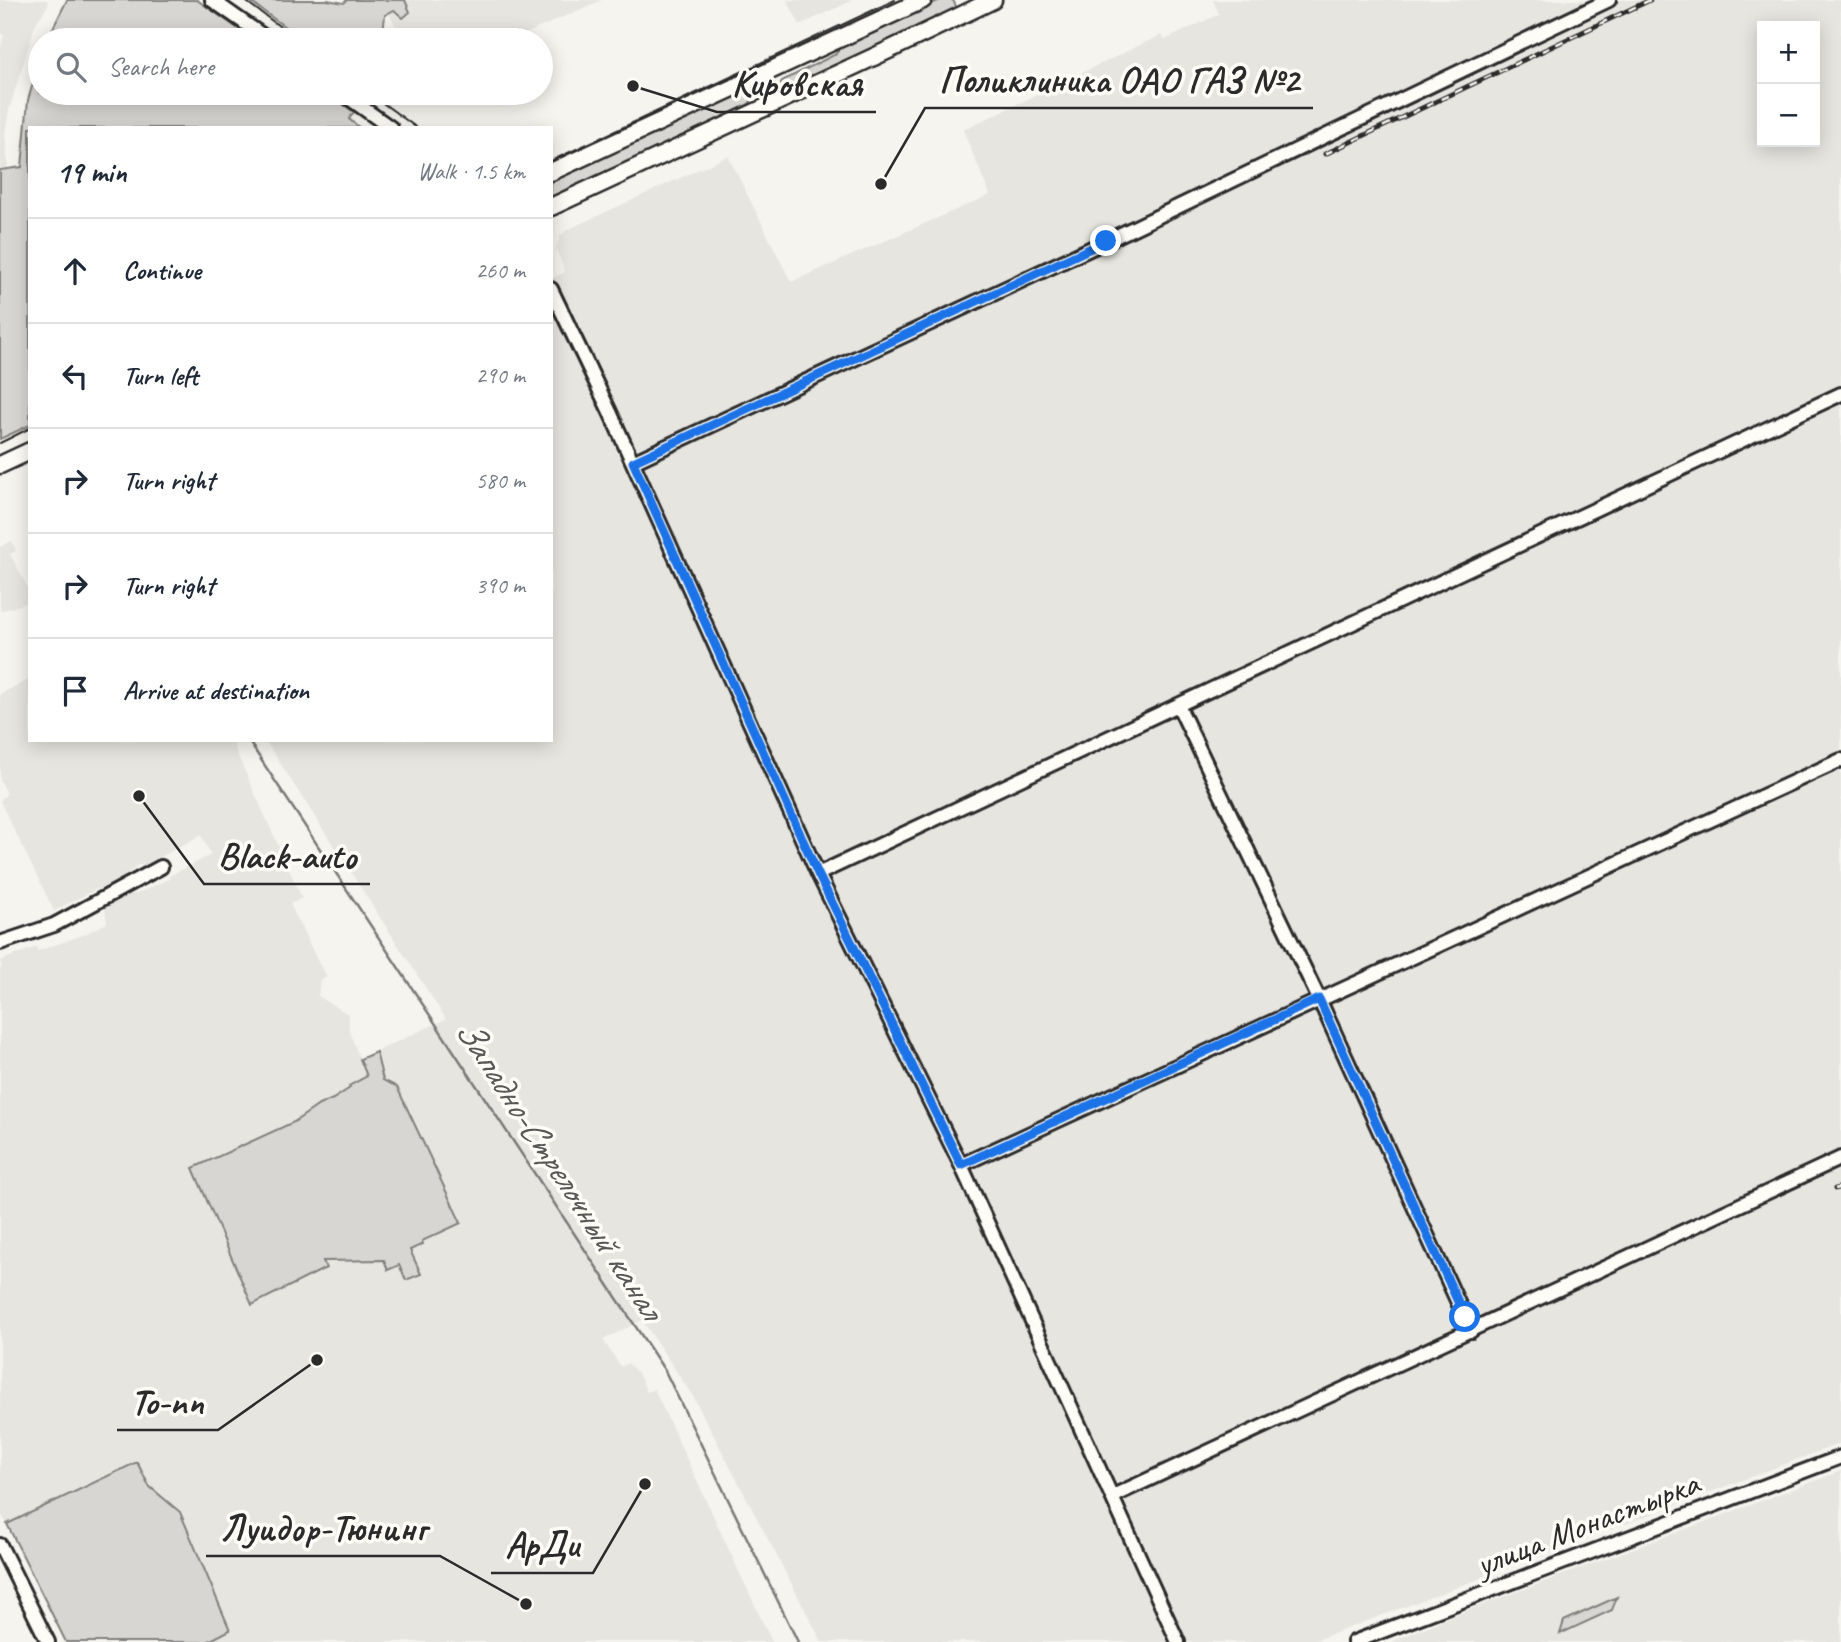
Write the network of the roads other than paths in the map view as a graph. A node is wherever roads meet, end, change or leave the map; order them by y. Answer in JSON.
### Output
{"nodes":[{"id":1,"x":212,"y":0,"type":"edge"},
{"id":2,"x":923,"y":0,"type":"edge"},
{"id":3,"x":991,"y":0,"type":"edge"},
{"id":4,"x":1609,"y":0,"type":"edge"},
{"id":5,"x":252,"y":28,"type":"edge"},
{"id":6,"x":762,"y":75,"type":"junction"},
{"id":7,"x":775,"y":103,"type":"junction"},
{"id":8,"x":359,"y":105,"type":"edge"},
{"id":9,"x":388,"y":126,"type":"edge"},
{"id":10,"x":553,"y":171,"type":"edge"},
{"id":11,"x":553,"y":206,"type":"edge"},
{"id":12,"x":553,"y":293,"type":"edge"},
{"id":13,"x":1841,"y":394,"type":"edge"},
{"id":14,"x":28,"y":452,"type":"edge"},
{"id":15,"x":633,"y":462,"type":"junction"},
{"id":16,"x":0,"y":465,"type":"edge"},
{"id":17,"x":1178,"y":705,"type":"junction"},
{"id":18,"x":1841,"y":760,"type":"edge"},
{"id":19,"x":162,"y":867,"type":"dead end"},
{"id":20,"x":818,"y":874,"type":"junction"},
{"id":21,"x":0,"y":943,"type":"edge"},
{"id":22,"x":1319,"y":999,"type":"junction"},
{"id":23,"x":1841,"y":1158,"type":"edge"},
{"id":24,"x":961,"y":1165,"type":"junction"},
{"id":25,"x":1471,"y":1331,"type":"junction"},
{"id":26,"x":1841,"y":1457,"type":"edge"},
{"id":27,"x":1113,"y":1496,"type":"junction"},
{"id":28,"x":0,"y":1545,"type":"edge"},
{"id":29,"x":48,"y":1642,"type":"edge"},
{"id":30,"x":1178,"y":1642,"type":"edge"},
{"id":31,"x":1354,"y":1642,"type":"edge"}],
"edges":[{"from":1,"to":5,"type":"street"},
{"from":2,"to":6,"type":"main road"},
{"from":3,"to":7,"type":"main road"},
{"from":4,"to":15,"type":"street"},
{"from":6,"to":7,"type":"main road"},
{"from":6,"to":10,"type":"main road"},
{"from":7,"to":11,"type":"main road"},
{"from":8,"to":9,"type":"street"},
{"from":12,"to":15,"type":"street"},
{"from":13,"to":17,"type":"street"},
{"from":14,"to":16,"type":"main road"},
{"from":15,"to":20,"type":"street"},
{"from":17,"to":20,"type":"street"},
{"from":17,"to":22,"type":"street"},
{"from":18,"to":22,"type":"street"},
{"from":19,"to":21,"type":"street"},
{"from":20,"to":24,"type":"street"},
{"from":22,"to":24,"type":"street"},
{"from":22,"to":25,"type":"street"},
{"from":23,"to":25,"type":"street"},
{"from":24,"to":27,"type":"street"},
{"from":25,"to":27,"type":"street"},
{"from":26,"to":31,"type":"street","name":"улица Монастырка"},
{"from":27,"to":30,"type":"street"},
{"from":28,"to":29,"type":"street"}]}
